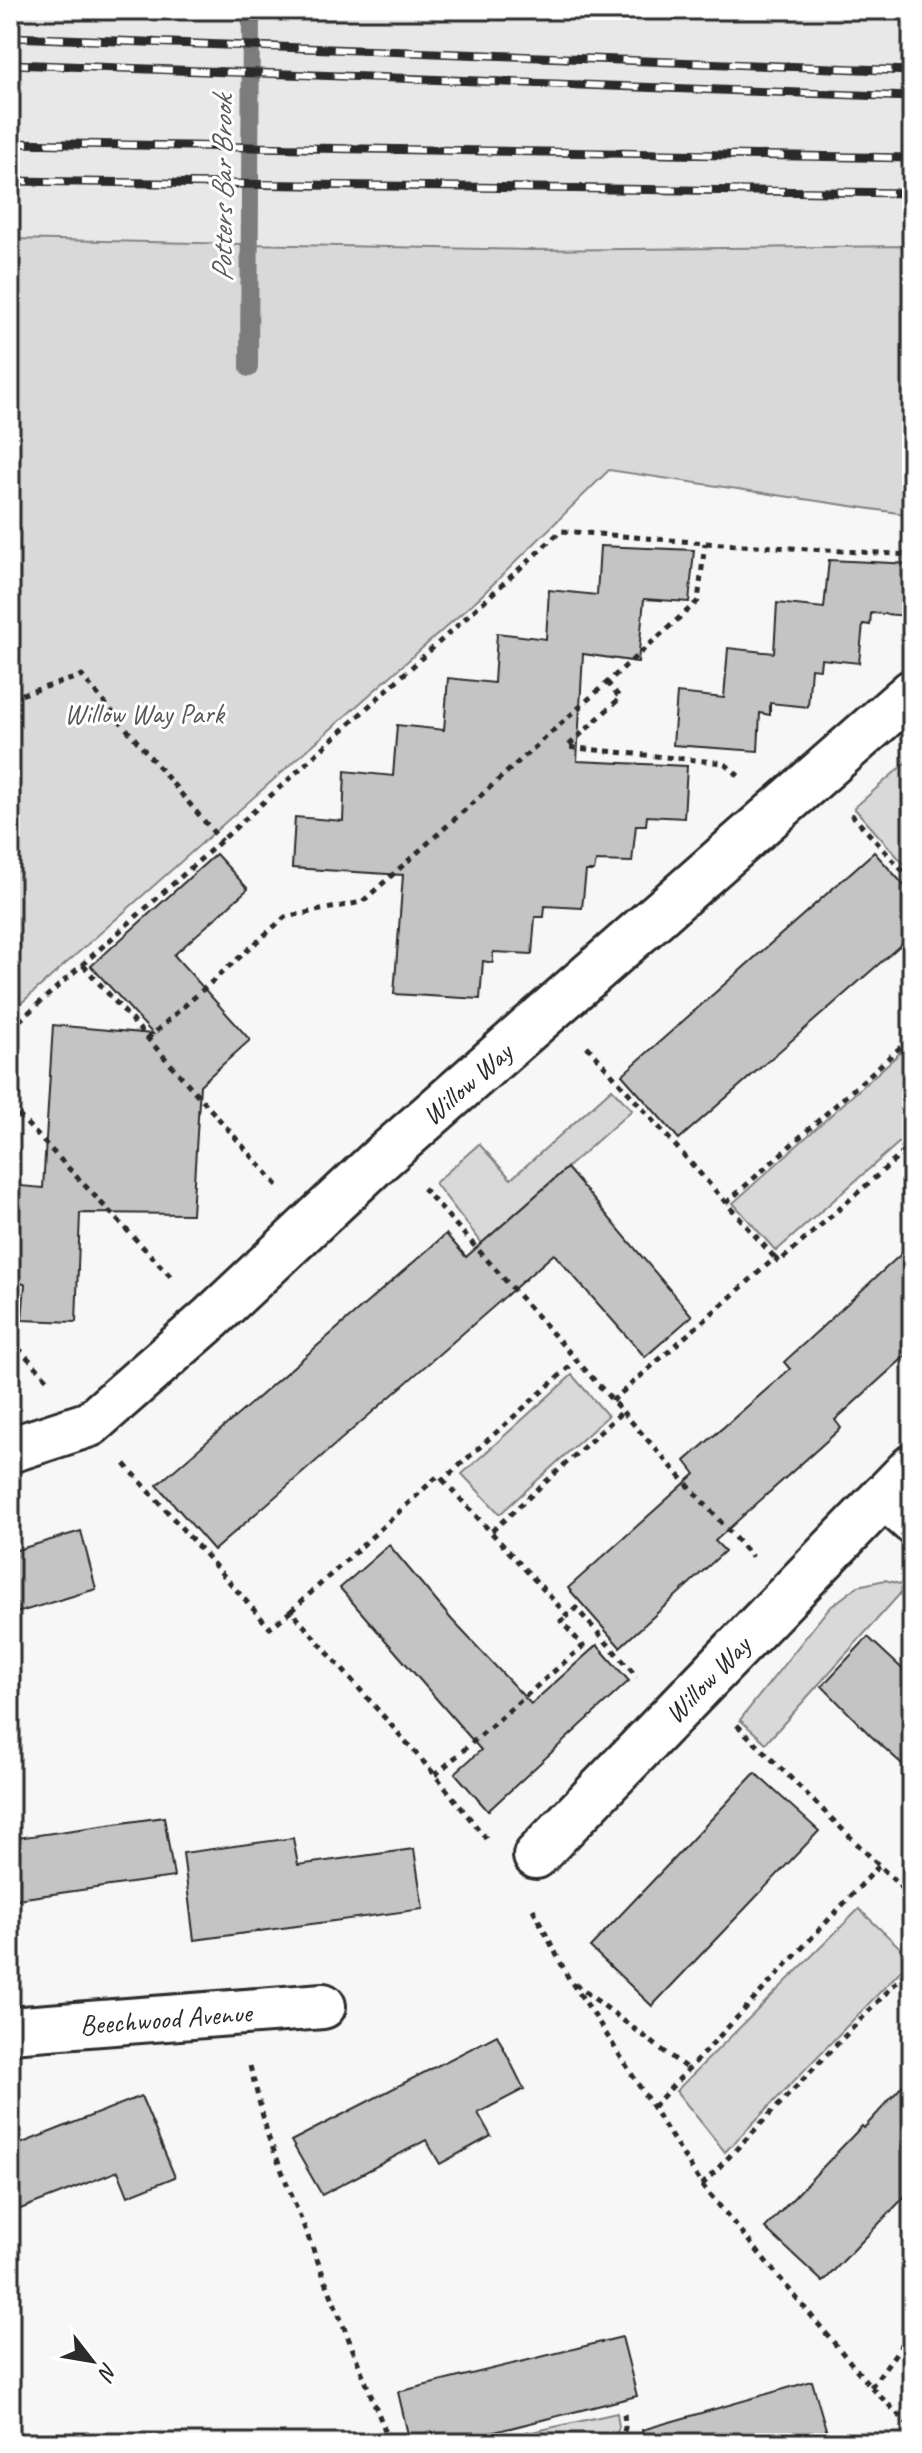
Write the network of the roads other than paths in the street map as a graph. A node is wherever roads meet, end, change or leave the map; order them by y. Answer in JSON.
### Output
{"nodes":[{"id":1,"x":912,"y":692,"type":"edge"},
{"id":2,"x":10,"y":1450,"type":"edge"},
{"id":3,"x":903,"y":1495,"type":"edge"},
{"id":4,"x":536,"y":1856,"type":"dead end"},
{"id":5,"x":323,"y":2006,"type":"dead end"},
{"id":6,"x":10,"y":2030,"type":"edge"}],
"edges":[{"from":1,"to":2,"type":"street","name":"Willow Way"},
{"from":3,"to":4,"type":"street","name":"Willow Way"},
{"from":5,"to":6,"type":"street","name":"Beechwood Avenue"}]}
